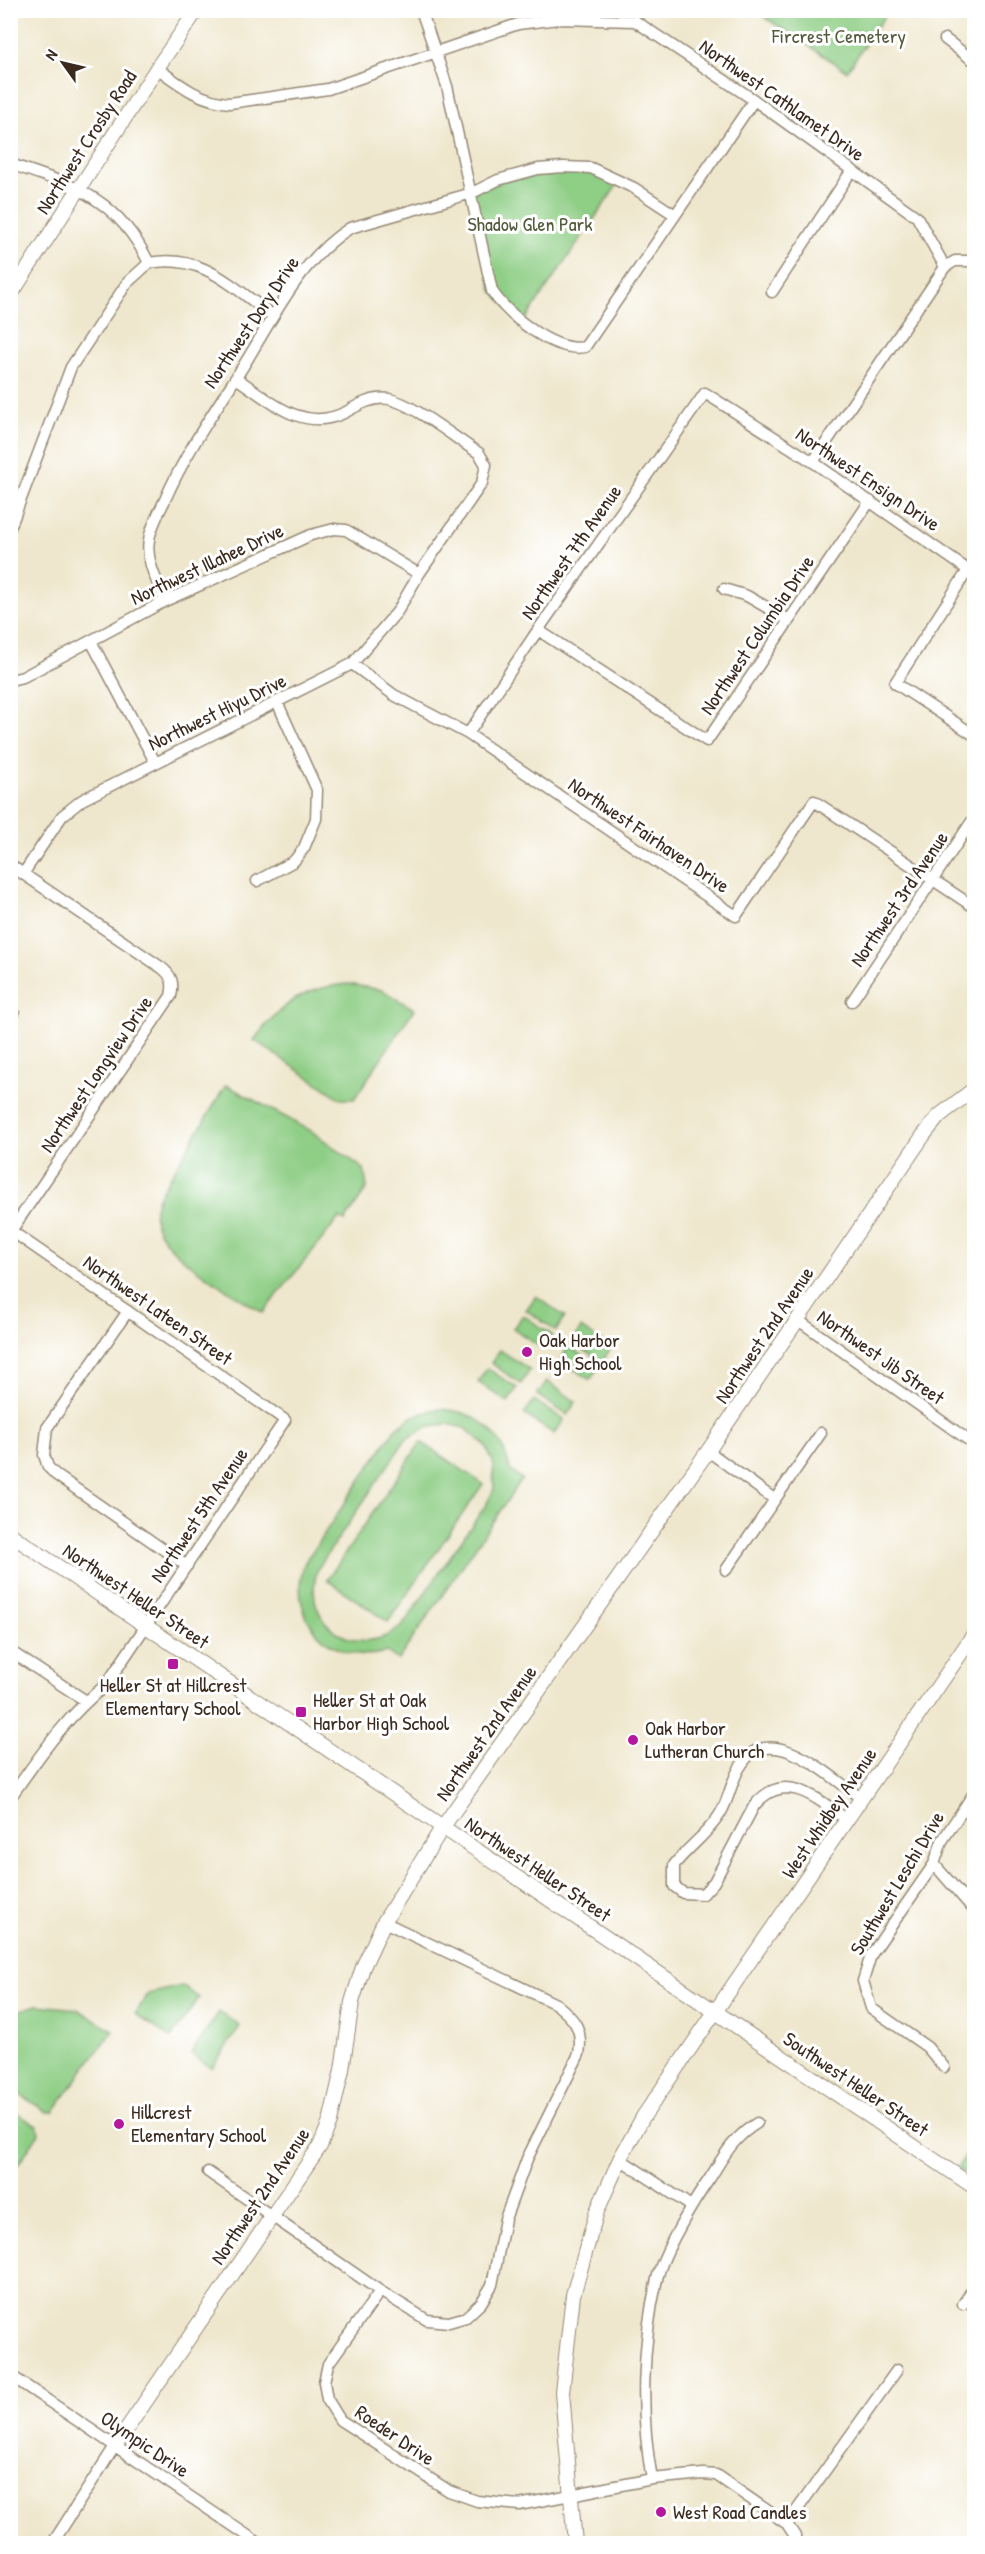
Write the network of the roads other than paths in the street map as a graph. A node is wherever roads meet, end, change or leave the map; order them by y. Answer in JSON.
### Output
{"nodes":[{"id":1,"x":197,"y":10,"type":"edge"},
{"id":2,"x":421,"y":10,"type":"edge"},
{"id":3,"x":635,"y":16,"type":"edge"},
{"id":4,"x":945,"y":39,"type":"dead end"},
{"id":5,"x":435,"y":51,"type":"junction"},
{"id":6,"x":975,"y":61,"type":"edge"},
{"id":7,"x":157,"y":68,"type":"junction"},
{"id":8,"x":754,"y":100,"type":"junction"},
{"id":9,"x":10,"y":164,"type":"edge"},
{"id":10,"x":852,"y":170,"type":"junction"},
{"id":11,"x":79,"y":190,"type":"junction"},
{"id":12,"x":472,"y":193,"type":"junction"},
{"id":13,"x":675,"y":215,"type":"junction"},
{"id":14,"x":975,"y":261,"type":"edge"},
{"id":15,"x":149,"y":262,"type":"junction"},
{"id":16,"x":945,"y":267,"type":"junction"},
{"id":17,"x":772,"y":292,"type":"dead end"},
{"id":18,"x":10,"y":296,"type":"edge"},
{"id":19,"x":272,"y":315,"type":"junction"},
{"id":20,"x":236,"y":378,"type":"junction"},
{"id":21,"x":705,"y":393,"type":"joint"},
{"id":22,"x":813,"y":462,"type":"junction"},
{"id":23,"x":870,"y":501,"type":"junction"},
{"id":24,"x":10,"y":528,"type":"edge"},
{"id":25,"x":419,"y":574,"type":"junction"},
{"id":26,"x":724,"y":589,"type":"dead end"},
{"id":27,"x":165,"y":601,"type":"junction"},
{"id":28,"x":789,"y":620,"type":"junction"},
{"id":29,"x":538,"y":630,"type":"junction"},
{"id":30,"x":91,"y":641,"type":"junction"},
{"id":31,"x":352,"y":664,"type":"junction"},
{"id":32,"x":10,"y":680,"type":"edge"},
{"id":33,"x":278,"y":704,"type":"junction"},
{"id":34,"x":468,"y":734,"type":"junction"},
{"id":35,"x":975,"y":735,"type":"edge"},
{"id":36,"x":155,"y":762,"type":"junction"},
{"id":37,"x":975,"y":818,"type":"edge"},
{"id":38,"x":10,"y":865,"type":"edge"},
{"id":39,"x":24,"y":874,"type":"junction"},
{"id":40,"x":934,"y":880,"type":"junction"},
{"id":41,"x":257,"y":881,"type":"dead end"},
{"id":42,"x":975,"y":907,"type":"edge"},
{"id":43,"x":852,"y":1001,"type":"dead end"},
{"id":44,"x":10,"y":1006,"type":"edge"},
{"id":45,"x":10,"y":1024,"type":"edge"},
{"id":46,"x":975,"y":1089,"type":"edge"},
{"id":47,"x":11,"y":1231,"type":"edge"},
{"id":48,"x":128,"y":1311,"type":"junction"},
{"id":49,"x":798,"y":1320,"type":"junction"},
{"id":50,"x":285,"y":1420,"type":"joint"},
{"id":51,"x":821,"y":1433,"type":"dead end"},
{"id":52,"x":975,"y":1444,"type":"edge"},
{"id":53,"x":708,"y":1451,"type":"junction"},
{"id":54,"x":774,"y":1499,"type":"junction"},
{"id":55,"x":10,"y":1534,"type":"edge"},
{"id":56,"x":187,"y":1566,"type":"junction"},
{"id":57,"x":726,"y":1570,"type":"dead end"},
{"id":58,"x":146,"y":1626,"type":"junction"},
{"id":59,"x":975,"y":1634,"type":"edge"},
{"id":60,"x":10,"y":1651,"type":"edge"},
{"id":61,"x":86,"y":1701,"type":"junction"},
{"id":62,"x":975,"y":1792,"type":"edge"},
{"id":63,"x":10,"y":1798,"type":"edge"},
{"id":64,"x":862,"y":1799,"type":"junction"},
{"id":65,"x":847,"y":1820,"type":"junction"},
{"id":66,"x":442,"y":1828,"type":"junction"},
{"id":67,"x":934,"y":1864,"type":"junction"},
{"id":68,"x":975,"y":1910,"type":"edge"},
{"id":69,"x":384,"y":1922,"type":"junction"},
{"id":70,"x":716,"y":2014,"type":"junction"},
{"id":71,"x":944,"y":2067,"type":"dead end"},
{"id":72,"x":757,"y":2123,"type":"dead end"},
{"id":73,"x":620,"y":2159,"type":"junction"},
{"id":74,"x":208,"y":2172,"type":"dead end"},
{"id":75,"x":975,"y":2187,"type":"edge"},
{"id":76,"x":691,"y":2206,"type":"junction"},
{"id":77,"x":270,"y":2216,"type":"junction"},
{"id":78,"x":975,"y":2288,"type":"edge"},
{"id":79,"x":380,"y":2291,"type":"junction"},
{"id":80,"x":963,"y":2304,"type":"dead end"},
{"id":81,"x":897,"y":2370,"type":"dead end"},
{"id":82,"x":10,"y":2374,"type":"edge"},
{"id":83,"x":116,"y":2446,"type":"junction"},
{"id":84,"x":652,"y":2480,"type":"junction"},
{"id":85,"x":975,"y":2490,"type":"edge"},
{"id":86,"x":573,"y":2493,"type":"junction"},
{"id":87,"x":975,"y":2506,"type":"edge"},
{"id":88,"x":787,"y":2524,"type":"junction"},
{"id":89,"x":52,"y":2544,"type":"edge"},
{"id":90,"x":260,"y":2544,"type":"edge"},
{"id":91,"x":575,"y":2544,"type":"edge"},
{"id":92,"x":796,"y":2544,"type":"edge"}],
"edges":[{"from":1,"to":7,"type":"street","name":"Northwest Crosby Road"},
{"from":2,"to":5,"type":"street"},
{"from":3,"to":5,"type":"street","name":"Northwest Cathlamet Drive"},
{"from":3,"to":8,"type":"street","name":"Northwest Cathlamet Drive"},
{"from":4,"to":6,"type":"street"},
{"from":5,"to":7,"type":"street","name":"Northwest Cathlamet Drive"},
{"from":5,"to":12,"type":"street"},
{"from":7,"to":11,"type":"street","name":"Northwest Crosby Road"},
{"from":8,"to":10,"type":"street","name":"Northwest Cathlamet Drive"},
{"from":8,"to":13,"type":"street"},
{"from":9,"to":11,"type":"street"},
{"from":10,"to":16,"type":"street","name":"Northwest Cathlamet Drive"},
{"from":10,"to":17,"type":"street"},
{"from":11,"to":15,"type":"street"},
{"from":11,"to":18,"type":"street","name":"Northwest Crosby Road"},
{"from":12,"to":13,"type":"street","name":"Northwest Dory Drive"},
{"from":12,"to":13,"type":"street"},
{"from":12,"to":19,"type":"street","name":"Northwest Dory Drive"},
{"from":14,"to":16,"type":"street"},
{"from":15,"to":19,"type":"street"},
{"from":15,"to":24,"type":"street"},
{"from":16,"to":22,"type":"street"},
{"from":19,"to":20,"type":"street","name":"Northwest Dory Drive"},
{"from":20,"to":25,"type":"street","name":"Northwest Hiyu Drive"},
{"from":20,"to":27,"type":"street","name":"Northwest Dory Drive"},
{"from":21,"to":22,"type":"street","name":"Northwest Ensign Drive"},
{"from":21,"to":29,"type":"street","name":"Northwest 7th Avenue"},
{"from":22,"to":23,"type":"street","name":"Northwest Ensign Drive"},
{"from":23,"to":28,"type":"street","name":"Northwest Columbia Drive"},
{"from":23,"to":35,"type":"street","name":"Northwest Ensign Drive"},
{"from":25,"to":27,"type":"street","name":"Northwest Illahee Drive"},
{"from":25,"to":31,"type":"street","name":"Northwest Hiyu Drive"},
{"from":26,"to":28,"type":"street"},
{"from":27,"to":30,"type":"street","name":"Northwest Illahee Drive"},
{"from":28,"to":29,"type":"street","name":"Northwest Columbia Drive"},
{"from":29,"to":34,"type":"street","name":"Northwest 7th Avenue"},
{"from":30,"to":32,"type":"street","name":"Northwest Illahee Drive"},
{"from":30,"to":36,"type":"street"},
{"from":31,"to":33,"type":"street","name":"Northwest Hiyu Drive"},
{"from":31,"to":34,"type":"street","name":"Northwest Fairhaven Drive"},
{"from":33,"to":36,"type":"street","name":"Northwest Hiyu Drive"},
{"from":33,"to":41,"type":"street"},
{"from":34,"to":40,"type":"street","name":"Northwest Fairhaven Drive"},
{"from":36,"to":39,"type":"street","name":"Northwest Hiyu Drive"},
{"from":37,"to":40,"type":"street","name":"Northwest 3rd Avenue"},
{"from":38,"to":39,"type":"street","name":"Northwest Longview Drive"},
{"from":39,"to":47,"type":"street","name":"Northwest Longview Drive"},
{"from":40,"to":42,"type":"street","name":"Northwest Fairhaven Drive"},
{"from":40,"to":43,"type":"street","name":"Northwest 3rd Avenue"},
{"from":44,"to":45,"type":"street"},
{"from":46,"to":49,"type":"street","name":"Northwest 2nd Avenue"},
{"from":47,"to":48,"type":"street","name":"Northwest Lateen Street"},
{"from":48,"to":50,"type":"street","name":"Northwest Lateen Street"},
{"from":48,"to":56,"type":"street"},
{"from":49,"to":52,"type":"street","name":"Northwest Jib Street"},
{"from":49,"to":53,"type":"street","name":"Northwest 2nd Avenue"},
{"from":50,"to":56,"type":"street","name":"Northwest 5th Avenue"},
{"from":51,"to":54,"type":"street"},
{"from":53,"to":54,"type":"street"},
{"from":53,"to":66,"type":"street","name":"Northwest 2nd Avenue"},
{"from":54,"to":57,"type":"street"},
{"from":55,"to":58,"type":"street","name":"Northwest Heller Street"},
{"from":56,"to":58,"type":"street","name":"Northwest 5th Avenue"},
{"from":58,"to":61,"type":"street","name":"Northwest 5th Avenue"},
{"from":58,"to":66,"type":"street","name":"Northwest Heller Street"},
{"from":59,"to":64,"type":"street","name":"West Whidbey Avenue"},
{"from":60,"to":61,"type":"street"},
{"from":61,"to":63,"type":"street","name":"Northwest 5th Avenue"},
{"from":62,"to":67,"type":"street","name":"Southwest Leschi Drive"},
{"from":64,"to":65,"type":"street","name":"West Whidbey Avenue"},
{"from":64,"to":65,"type":"street"},
{"from":65,"to":70,"type":"street","name":"West Whidbey Avenue"},
{"from":66,"to":69,"type":"street","name":"Northwest 2nd Avenue"},
{"from":66,"to":70,"type":"street","name":"Northwest Heller Street"},
{"from":67,"to":68,"type":"street"},
{"from":67,"to":71,"type":"street","name":"Southwest Leschi Drive"},
{"from":69,"to":77,"type":"street","name":"Northwest 2nd Avenue"},
{"from":69,"to":79,"type":"street"},
{"from":70,"to":73,"type":"street","name":"West Whidbey Avenue"},
{"from":70,"to":75,"type":"street","name":"Southwest Heller Street"},
{"from":72,"to":76,"type":"street"},
{"from":73,"to":76,"type":"street"},
{"from":73,"to":86,"type":"street","name":"West Whidbey Avenue"},
{"from":74,"to":77,"type":"street"},
{"from":76,"to":84,"type":"street"},
{"from":77,"to":79,"type":"street"},
{"from":77,"to":83,"type":"street","name":"Northwest 2nd Avenue"},
{"from":78,"to":80,"type":"street"},
{"from":79,"to":86,"type":"street","name":"Roeder Drive"},
{"from":81,"to":88,"type":"street"},
{"from":82,"to":83,"type":"street","name":"Olympic Drive"},
{"from":83,"to":89,"type":"street"},
{"from":83,"to":90,"type":"street","name":"Olympic Drive"},
{"from":84,"to":86,"type":"street","name":"Roeder Drive"},
{"from":84,"to":88,"type":"street","name":"Roeder Drive"},
{"from":85,"to":87,"type":"street"},
{"from":86,"to":91,"type":"street","name":"West Whidbey Avenue"},
{"from":88,"to":92,"type":"street"}]}
